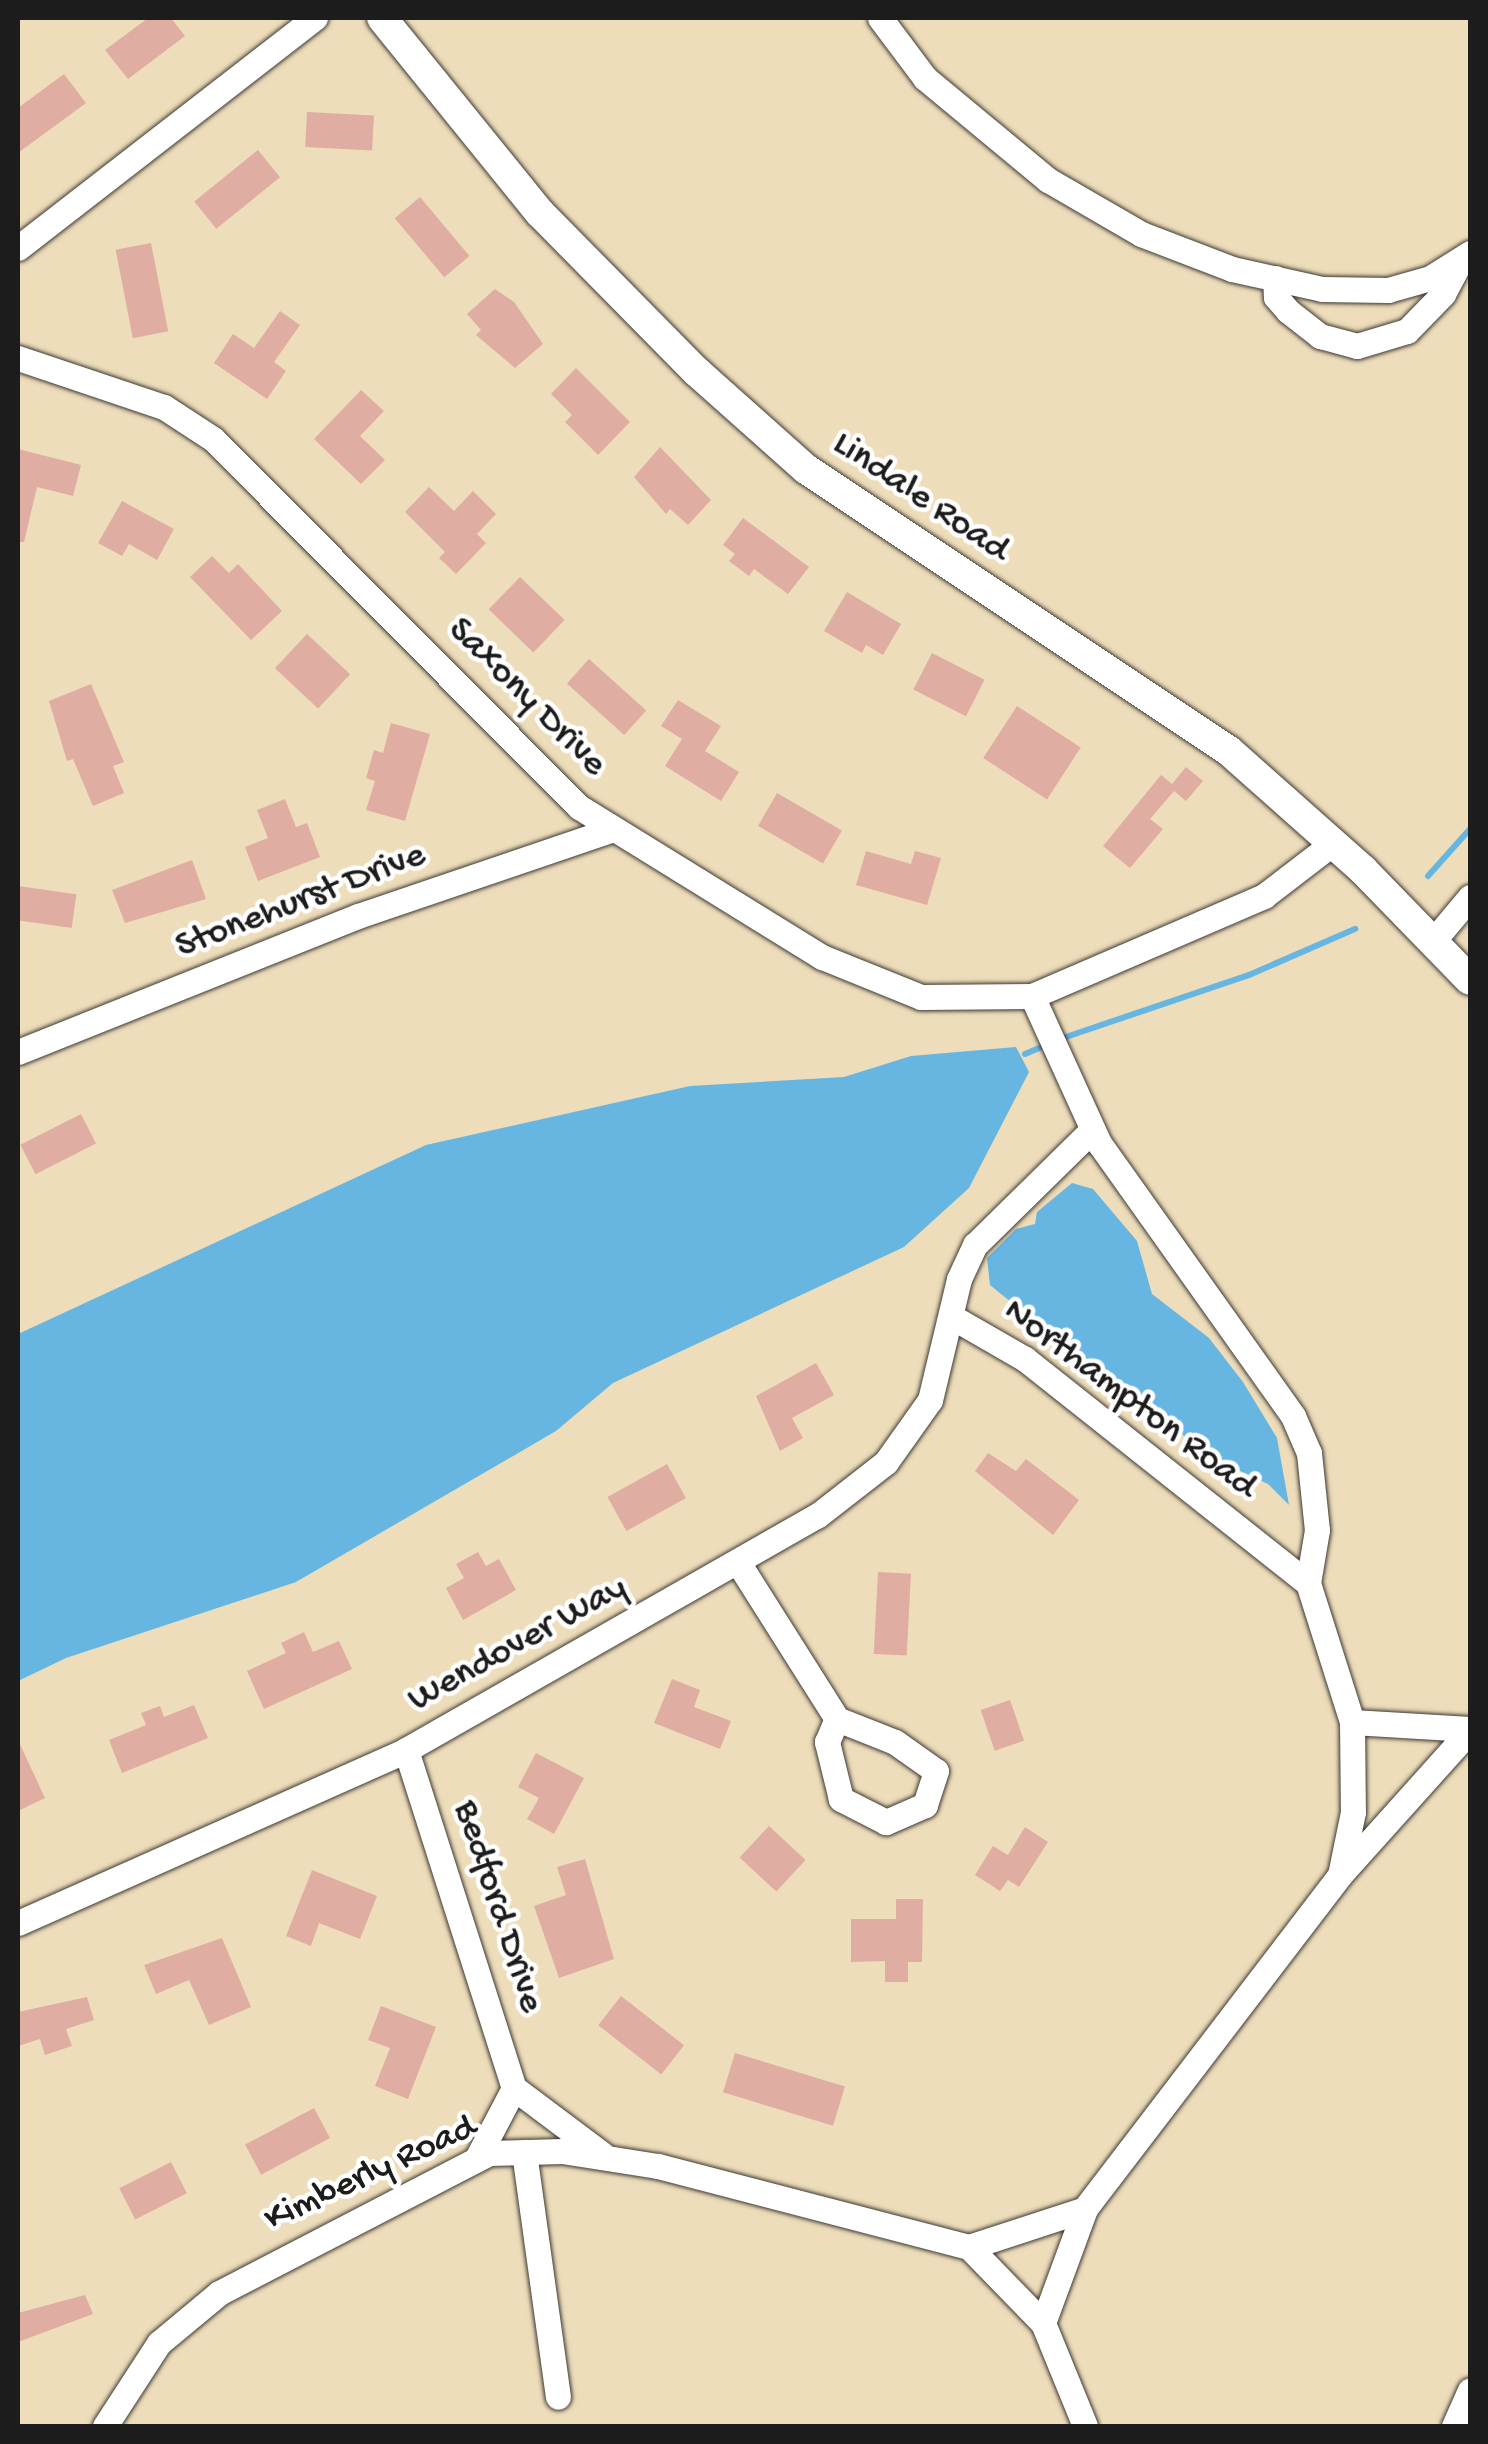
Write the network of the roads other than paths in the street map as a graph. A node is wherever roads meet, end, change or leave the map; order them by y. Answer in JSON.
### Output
{"nodes":[{"id":1,"x":315,"y":18,"type":"edge"},
{"id":2,"x":382,"y":18,"type":"edge"},
{"id":3,"x":880,"y":18,"type":"edge"},
{"id":4,"x":18,"y":248,"type":"edge"},
{"id":5,"x":1466,"y":256,"type":"edge"},
{"id":6,"x":1276,"y":278,"type":"junction"},
{"id":7,"x":18,"y":358,"type":"edge"},
{"id":8,"x":614,"y":829,"type":"junction"},
{"id":9,"x":1333,"y":843,"type":"junction"},
{"id":10,"x":1470,"y":897,"type":"edge"},
{"id":11,"x":1434,"y":940,"type":"junction"},
{"id":12,"x":1470,"y":980,"type":"edge"},
{"id":13,"x":1038,"y":1007,"type":"junction"},
{"id":14,"x":18,"y":1052,"type":"edge"},
{"id":15,"x":1092,"y":1130,"type":"junction"},
{"id":16,"x":952,"y":1317,"type":"junction"},
{"id":17,"x":739,"y":1564,"type":"junction"},
{"id":18,"x":1308,"y":1583,"type":"junction"},
{"id":19,"x":837,"y":1718,"type":"junction"},
{"id":20,"x":1352,"y":1722,"type":"junction"},
{"id":21,"x":1470,"y":1730,"type":"edge"},
{"id":22,"x":406,"y":1750,"type":"junction"},
{"id":23,"x":1340,"y":1875,"type":"junction"},
{"id":24,"x":18,"y":1923,"type":"edge"},
{"id":25,"x":514,"y":2088,"type":"junction"},
{"id":26,"x":524,"y":2152,"type":"junction"},
{"id":27,"x":608,"y":2158,"type":"junction"},
{"id":28,"x":476,"y":2160,"type":"junction"},
{"id":29,"x":1085,"y":2208,"type":"junction"},
{"id":30,"x":969,"y":2247,"type":"junction"},
{"id":31,"x":1043,"y":2323,"type":"junction"},
{"id":32,"x":1470,"y":2390,"type":"edge"},
{"id":33,"x":558,"y":2397,"type":"dead end"},
{"id":34,"x":106,"y":2426,"type":"edge"},
{"id":35,"x":1085,"y":2426,"type":"edge"},
{"id":36,"x":1454,"y":2426,"type":"edge"}],
"edges":[{"from":1,"to":4,"type":"street"},
{"from":2,"to":9,"type":"street","name":"Lindale Road"},
{"from":3,"to":6,"type":"street"},
{"from":5,"to":6,"type":"street"},
{"from":5,"to":6,"type":"street"},
{"from":7,"to":8,"type":"street","name":"Saxony Drive"},
{"from":8,"to":13,"type":"street","name":"Saxony Drive"},
{"from":8,"to":14,"type":"street","name":"Stonehurst Drive"},
{"from":9,"to":11,"type":"street","name":"Lindale Road"},
{"from":9,"to":13,"type":"street"},
{"from":10,"to":11,"type":"street"},
{"from":11,"to":12,"type":"street","name":"Lindale Road"},
{"from":13,"to":15,"type":"street","name":"Northampton Road"},
{"from":15,"to":16,"type":"street","name":"Northampton Road"},
{"from":15,"to":18,"type":"street","name":"Northampton Road"},
{"from":16,"to":17,"type":"street","name":"Wendover Way"},
{"from":16,"to":18,"type":"street","name":"Northampton Road"},
{"from":17,"to":19,"type":"street"},
{"from":17,"to":22,"type":"street","name":"Wendover Way"},
{"from":18,"to":20,"type":"street","name":"Northampton Road"},
{"from":19,"to":19,"type":"street"},
{"from":20,"to":21,"type":"street","name":"Northampton Road"},
{"from":20,"to":23,"type":"street","name":"Northampton Road"},
{"from":21,"to":23,"type":"street","name":"Northampton Road"},
{"from":22,"to":24,"type":"street","name":"Wendover Way"},
{"from":22,"to":25,"type":"street","name":"Bedford Drive"},
{"from":23,"to":29,"type":"street","name":"Northampton Road"},
{"from":25,"to":27,"type":"street"},
{"from":25,"to":28,"type":"street"},
{"from":26,"to":27,"type":"street","name":"Kimberly Road"},
{"from":26,"to":28,"type":"street","name":"Kimberly Road"},
{"from":26,"to":33,"type":"street"},
{"from":27,"to":30,"type":"street","name":"Kimberly Road"},
{"from":28,"to":34,"type":"street","name":"Kimberly Road"},
{"from":29,"to":30,"type":"street"},
{"from":29,"to":31,"type":"street","name":"Northampton Road"},
{"from":30,"to":31,"type":"street"},
{"from":31,"to":35,"type":"street"},
{"from":32,"to":36,"type":"street"}]}
